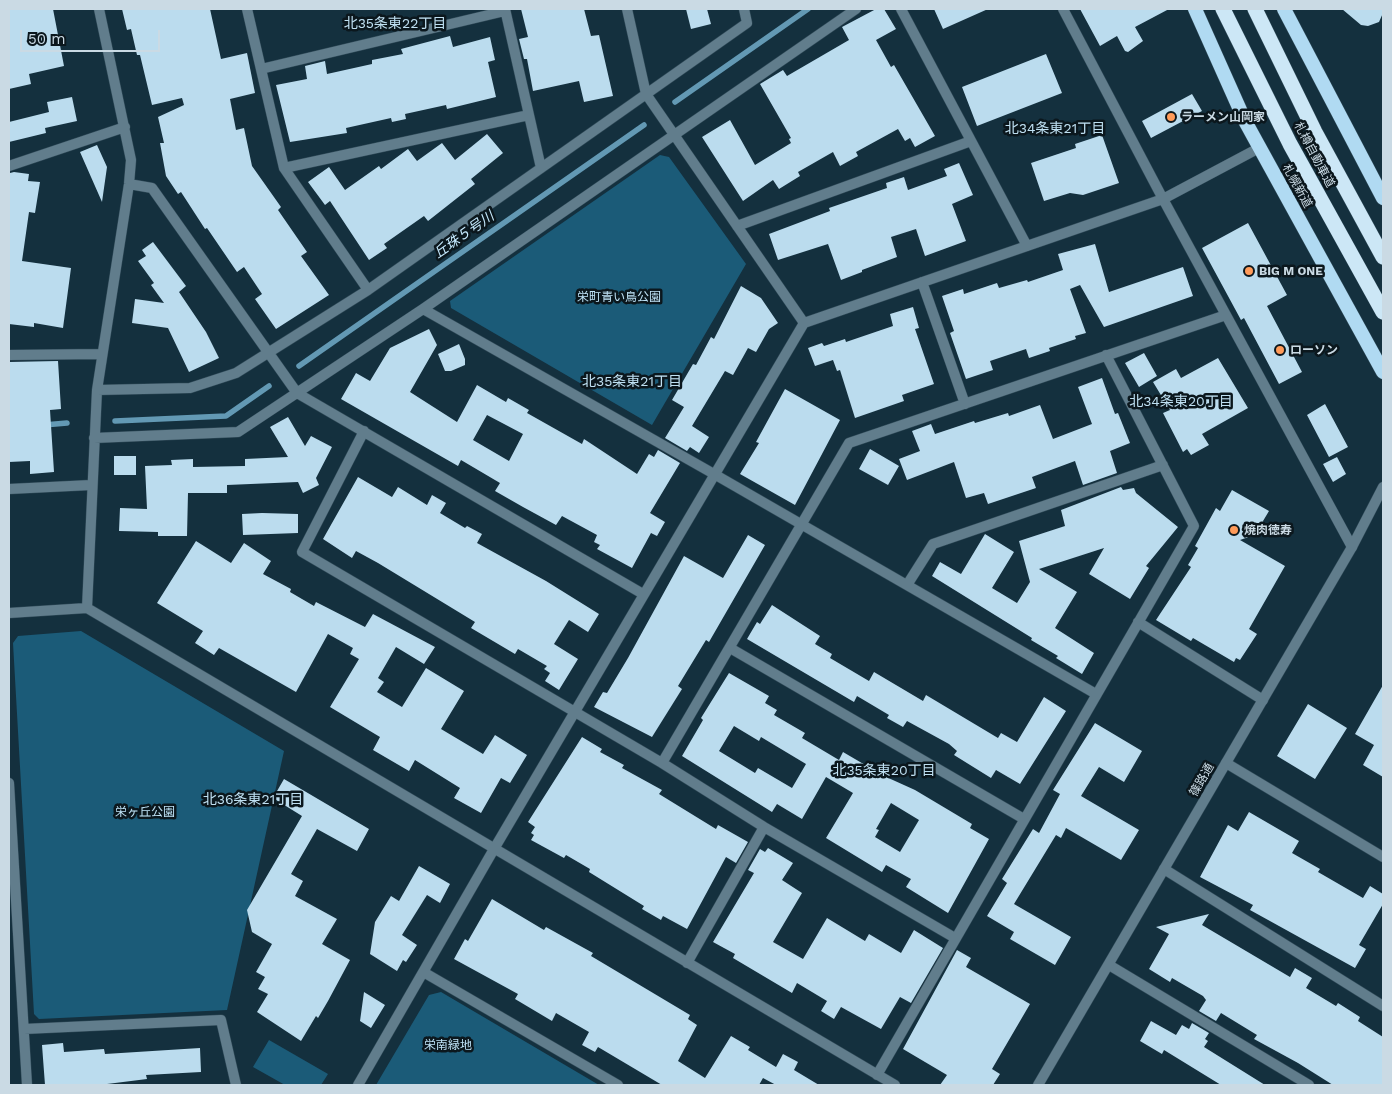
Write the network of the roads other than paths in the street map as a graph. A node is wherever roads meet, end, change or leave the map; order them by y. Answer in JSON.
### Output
{"nodes":[{"id":1,"x":99,"y":9,"type":"edge"},
{"id":2,"x":247,"y":9,"type":"edge"},
{"id":3,"x":627,"y":9,"type":"edge"},
{"id":4,"x":744,"y":9,"type":"edge"},
{"id":5,"x":856,"y":9,"type":"edge"},
{"id":6,"x":901,"y":9,"type":"edge"},
{"id":7,"x":1063,"y":9,"type":"edge"},
{"id":8,"x":1195,"y":9,"type":"edge"},
{"id":9,"x":1223,"y":9,"type":"edge"},
{"id":10,"x":1255,"y":9,"type":"edge"},
{"id":11,"x":1284,"y":9,"type":"edge"},
{"id":12,"x":505,"y":10,"type":"edge"},
{"id":13,"x":261,"y":70,"type":"junction"},
{"id":14,"x":646,"y":94,"type":"junction"},
{"id":15,"x":529,"y":115,"type":"junction"},
{"id":16,"x":125,"y":127,"type":"junction"},
{"id":17,"x":674,"y":135,"type":"junction"},
{"id":18,"x":972,"y":141,"type":"junction"},
{"id":19,"x":1259,"y":148,"type":"junction"},
{"id":20,"x":9,"y":166,"type":"edge"},
{"id":21,"x":284,"y":168,"type":"junction"},
{"id":22,"x":541,"y":168,"type":"junction"},
{"id":23,"x":129,"y":184,"type":"junction"},
{"id":24,"x":1383,"y":198,"type":"edge"},
{"id":25,"x":1163,"y":199,"type":"junction"},
{"id":26,"x":737,"y":226,"type":"junction"},
{"id":27,"x":1027,"y":246,"type":"junction"},
{"id":28,"x":1383,"y":257,"type":"edge"},
{"id":29,"x":922,"y":282,"type":"junction"},
{"id":30,"x":368,"y":290,"type":"junction"},
{"id":31,"x":423,"y":310,"type":"junction"},
{"id":32,"x":1383,"y":312,"type":"edge"},
{"id":33,"x":1226,"y":315,"type":"junction"},
{"id":34,"x":804,"y":323,"type":"junction"},
{"id":35,"x":270,"y":352,"type":"junction"},
{"id":36,"x":9,"y":354,"type":"edge"},
{"id":37,"x":102,"y":354,"type":"junction"},
{"id":38,"x":1106,"y":355,"type":"junction"},
{"id":39,"x":1383,"y":372,"type":"edge"},
{"id":40,"x":97,"y":390,"type":"junction"},
{"id":41,"x":297,"y":393,"type":"junction"},
{"id":42,"x":965,"y":404,"type":"junction"},
{"id":43,"x":364,"y":431,"type":"junction"},
{"id":44,"x":94,"y":438,"type":"junction"},
{"id":45,"x":1163,"y":465,"type":"junction"},
{"id":46,"x":714,"y":474,"type":"junction"},
{"id":47,"x":91,"y":485,"type":"junction"},
{"id":48,"x":1383,"y":487,"type":"edge"},
{"id":49,"x":9,"y":489,"type":"edge"},
{"id":50,"x":801,"y":524,"type":"junction"},
{"id":51,"x":1352,"y":547,"type":"junction"},
{"id":52,"x":907,"y":585,"type":"junction"},
{"id":53,"x":643,"y":594,"type":"junction"},
{"id":54,"x":87,"y":608,"type":"junction"},
{"id":55,"x":9,"y":613,"type":"edge"},
{"id":56,"x":1138,"y":622,"type":"junction"},
{"id":57,"x":730,"y":648,"type":"junction"},
{"id":58,"x":1096,"y":694,"type":"junction"},
{"id":59,"x":1263,"y":700,"type":"junction"},
{"id":60,"x":574,"y":712,"type":"junction"},
{"id":61,"x":662,"y":763,"type":"junction"},
{"id":62,"x":1226,"y":763,"type":"junction"},
{"id":63,"x":9,"y":783,"type":"edge"},
{"id":64,"x":1024,"y":819,"type":"junction"},
{"id":65,"x":764,"y":827,"type":"junction"},
{"id":66,"x":494,"y":849,"type":"junction"},
{"id":67,"x":1383,"y":857,"type":"edge"},
{"id":68,"x":1164,"y":869,"type":"junction"},
{"id":69,"x":12,"y":906,"type":"edge"},
{"id":70,"x":956,"y":938,"type":"junction"},
{"id":71,"x":687,"y":963,"type":"junction"},
{"id":72,"x":1109,"y":965,"type":"junction"},
{"id":73,"x":425,"y":972,"type":"junction"},
{"id":74,"x":1383,"y":1006,"type":"edge"},
{"id":75,"x":24,"y":1029,"type":"junction"},
{"id":76,"x":877,"y":1075,"type":"junction"},
{"id":77,"x":27,"y":1085,"type":"edge"},
{"id":78,"x":236,"y":1085,"type":"edge"},
{"id":79,"x":358,"y":1085,"type":"edge"},
{"id":80,"x":618,"y":1085,"type":"edge"},
{"id":81,"x":895,"y":1085,"type":"edge"},
{"id":82,"x":1038,"y":1085,"type":"edge"},
{"id":83,"x":1309,"y":1085,"type":"edge"}],
"edges":[{"from":1,"to":16,"type":"street"},
{"from":2,"to":13,"type":"street"},
{"from":3,"to":14,"type":"street"},
{"from":4,"to":14,"type":"street"},
{"from":5,"to":17,"type":"street"},
{"from":6,"to":18,"type":"street"},
{"from":7,"to":25,"type":"street"},
{"from":8,"to":19,"type":"highway","name":"札幌新道"},
{"from":9,"to":32,"type":"highway","name":"札樽自動車道"},
{"from":10,"to":28,"type":"highway","name":"札樽自動車道"},
{"from":11,"to":24,"type":"highway"},
{"from":12,"to":13,"type":"street"},
{"from":12,"to":15,"type":"street"},
{"from":13,"to":21,"type":"street"},
{"from":14,"to":17,"type":"street"},
{"from":14,"to":22,"type":"street"},
{"from":15,"to":21,"type":"street"},
{"from":15,"to":22,"type":"street"},
{"from":16,"to":20,"type":"street"},
{"from":16,"to":23,"type":"street"},
{"from":17,"to":26,"type":"street"},
{"from":17,"to":31,"type":"street"},
{"from":18,"to":26,"type":"street"},
{"from":18,"to":27,"type":"street"},
{"from":19,"to":25,"type":"street"},
{"from":19,"to":39,"type":"highway","name":"札幌新道"},
{"from":21,"to":30,"type":"street"},
{"from":22,"to":30,"type":"street"},
{"from":23,"to":35,"type":"street"},
{"from":23,"to":37,"type":"street"},
{"from":25,"to":27,"type":"street"},
{"from":25,"to":33,"type":"street"},
{"from":26,"to":34,"type":"street"},
{"from":27,"to":29,"type":"street"},
{"from":29,"to":34,"type":"street"},
{"from":29,"to":42,"type":"street"},
{"from":30,"to":35,"type":"street"},
{"from":31,"to":41,"type":"street"},
{"from":31,"to":46,"type":"street"},
{"from":33,"to":38,"type":"street"},
{"from":33,"to":51,"type":"street"},
{"from":34,"to":46,"type":"street"},
{"from":35,"to":40,"type":"street"},
{"from":35,"to":41,"type":"street"},
{"from":36,"to":37,"type":"street"},
{"from":37,"to":40,"type":"street"},
{"from":38,"to":42,"type":"street"},
{"from":38,"to":45,"type":"street"},
{"from":40,"to":44,"type":"street"},
{"from":41,"to":43,"type":"street"},
{"from":41,"to":44,"type":"street"},
{"from":42,"to":50,"type":"street"},
{"from":43,"to":53,"type":"street"},
{"from":43,"to":60,"type":"street"},
{"from":44,"to":47,"type":"street"},
{"from":45,"to":52,"type":"street"},
{"from":45,"to":56,"type":"street"},
{"from":46,"to":50,"type":"street"},
{"from":46,"to":53,"type":"street"},
{"from":47,"to":49,"type":"street"},
{"from":47,"to":54,"type":"street"},
{"from":48,"to":51,"type":"street","name":"篠路通"},
{"from":50,"to":52,"type":"street"},
{"from":50,"to":57,"type":"street"},
{"from":51,"to":59,"type":"street","name":"篠路通"},
{"from":52,"to":58,"type":"street"},
{"from":53,"to":60,"type":"street"},
{"from":54,"to":55,"type":"street"},
{"from":54,"to":66,"type":"street"},
{"from":56,"to":58,"type":"street"},
{"from":56,"to":59,"type":"street"},
{"from":57,"to":61,"type":"street"},
{"from":57,"to":64,"type":"street"},
{"from":58,"to":64,"type":"street"},
{"from":59,"to":62,"type":"street","name":"篠路通"},
{"from":60,"to":61,"type":"street"},
{"from":60,"to":66,"type":"street"},
{"from":61,"to":65,"type":"street"},
{"from":62,"to":67,"type":"street"},
{"from":62,"to":68,"type":"street","name":"篠路通"},
{"from":63,"to":69,"type":"street"},
{"from":64,"to":70,"type":"street"},
{"from":65,"to":70,"type":"street"},
{"from":65,"to":71,"type":"street"},
{"from":66,"to":71,"type":"street"},
{"from":66,"to":73,"type":"street"},
{"from":68,"to":72,"type":"street","name":"篠路通"},
{"from":68,"to":74,"type":"street"},
{"from":69,"to":75,"type":"street"},
{"from":70,"to":76,"type":"street"},
{"from":71,"to":76,"type":"street"},
{"from":72,"to":82,"type":"street","name":"篠路通"},
{"from":72,"to":83,"type":"street"},
{"from":73,"to":79,"type":"street"},
{"from":73,"to":80,"type":"street"},
{"from":75,"to":77,"type":"street"},
{"from":75,"to":78,"type":"street"},
{"from":76,"to":81,"type":"street"}]}
